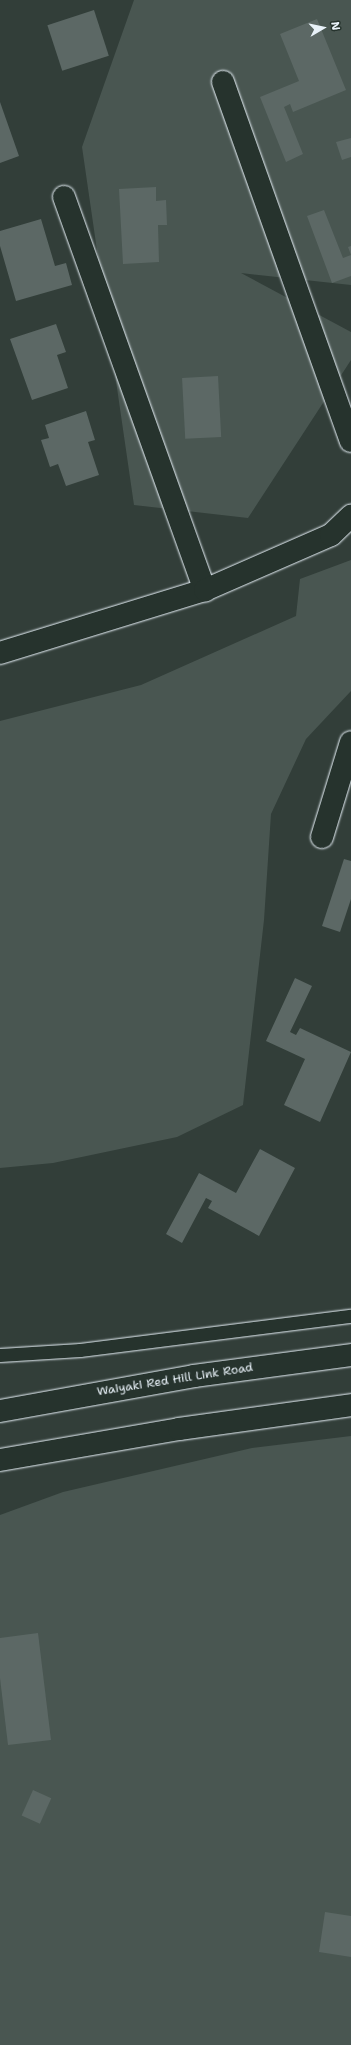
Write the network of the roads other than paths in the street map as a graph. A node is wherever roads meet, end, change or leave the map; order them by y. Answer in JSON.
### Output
{"nodes":[{"id":1,"x":223,"y":82,"type":"dead end"},
{"id":2,"x":64,"y":197,"type":"dead end"},
{"id":3,"x":351,"y":441,"type":"edge"},
{"id":4,"x":351,"y":516,"type":"edge"},
{"id":5,"x":205,"y":590,"type":"junction"},
{"id":6,"x":0,"y":653,"type":"edge"},
{"id":7,"x":351,"y":742,"type":"edge"},
{"id":8,"x":322,"y":837,"type":"dead end"},
{"id":9,"x":351,"y":1316,"type":"edge"},
{"id":10,"x":351,"y":1355,"type":"edge"},
{"id":11,"x":0,"y":1356,"type":"edge"},
{"id":12,"x":351,"y":1405,"type":"edge"},
{"id":13,"x":0,"y":1411,"type":"edge"},
{"id":14,"x":0,"y":1460,"type":"edge"}],
"edges":[{"from":1,"to":3,"type":"street"},
{"from":2,"to":5,"type":"street"},
{"from":4,"to":5,"type":"street"},
{"from":5,"to":6,"type":"street"},
{"from":7,"to":8,"type":"street"},
{"from":9,"to":11,"type":"lane"},
{"from":10,"to":13,"type":"street","name":"Waiyaki Red Hill Link Road"},
{"from":12,"to":14,"type":"street"}]}
